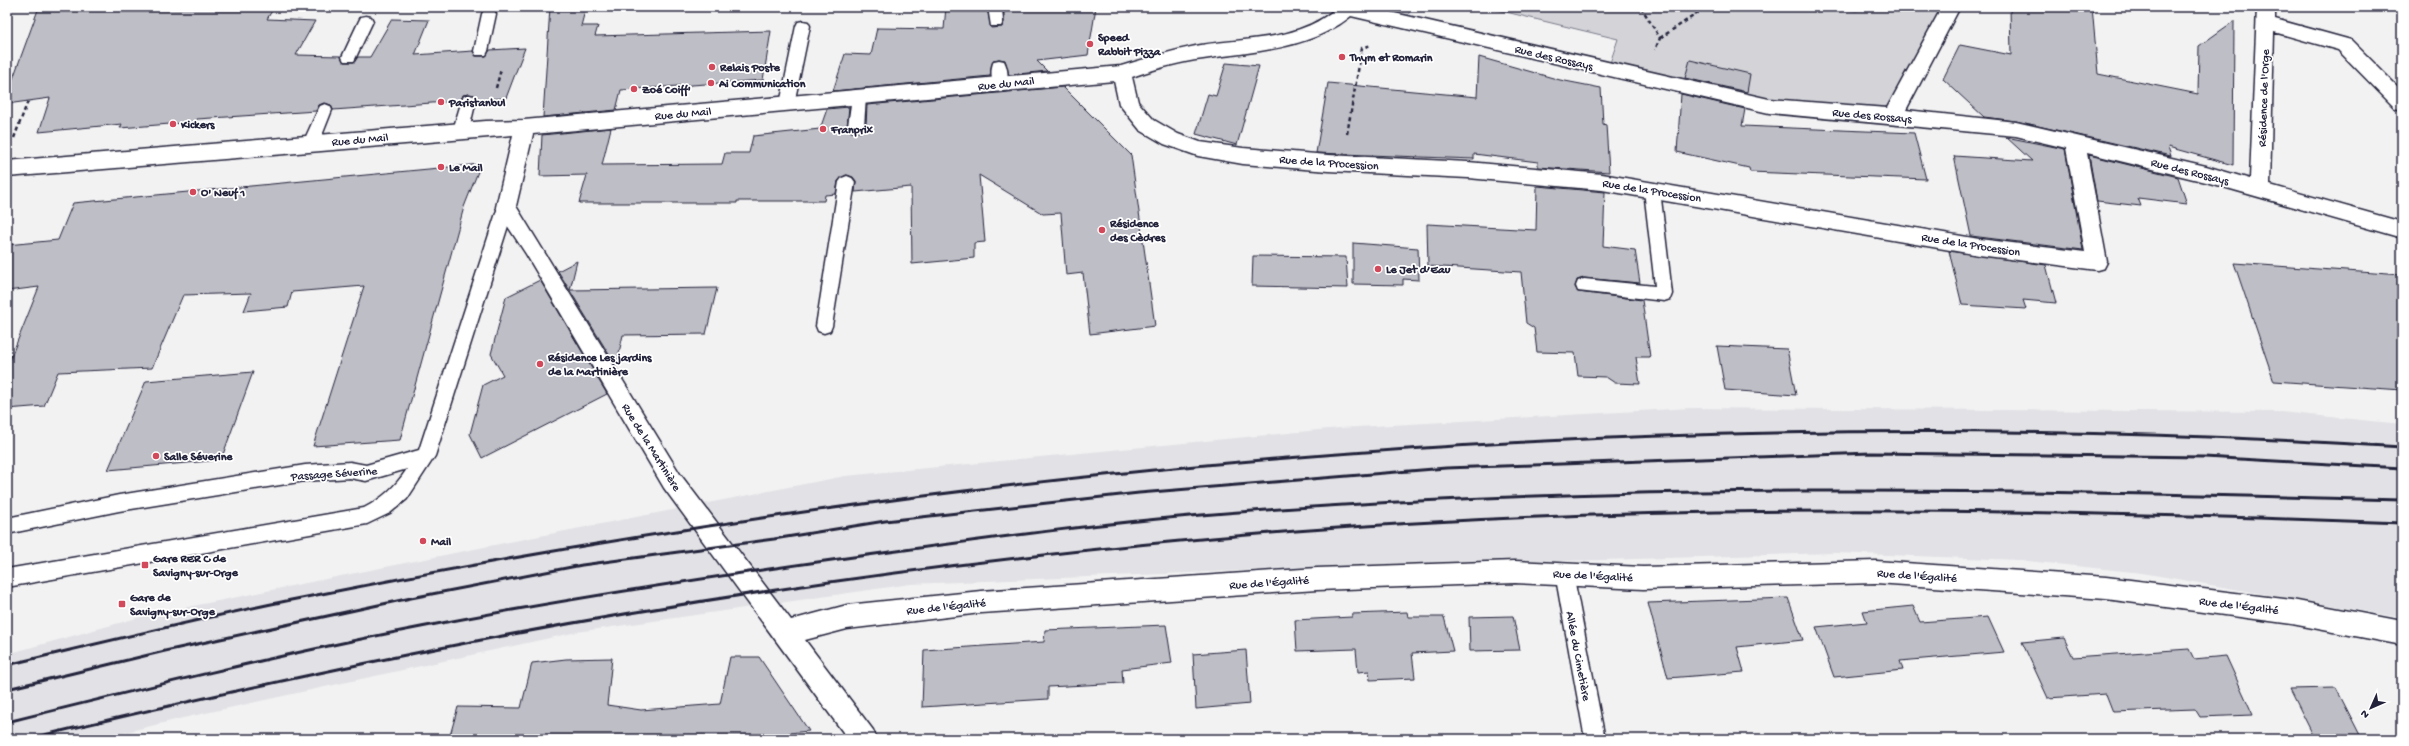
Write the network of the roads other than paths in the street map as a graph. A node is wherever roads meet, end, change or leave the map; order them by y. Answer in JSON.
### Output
{"nodes":[{"id":1,"x":995,"y":7,"type":"edge"},
{"id":2,"x":1951,"y":7,"type":"edge"},
{"id":3,"x":1343,"y":8,"type":"edge"},
{"id":4,"x":489,"y":14,"type":"dead end"},
{"id":5,"x":2266,"y":15,"type":"edge"},
{"id":6,"x":366,"y":21,"type":"dead end"},
{"id":7,"x":996,"y":22,"type":"dead end"},
{"id":8,"x":803,"y":26,"type":"dead end"},
{"id":9,"x":481,"y":51,"type":"dead end"},
{"id":10,"x":349,"y":56,"type":"dead end"},
{"id":11,"x":999,"y":65,"type":"dead end"},
{"id":12,"x":1122,"y":73,"type":"junction"},
{"id":13,"x":1000,"y":84,"type":"junction"},
{"id":14,"x":859,"y":97,"type":"junction"},
{"id":15,"x":469,"y":100,"type":"dead end"},
{"id":16,"x":2402,"y":102,"type":"edge"},
{"id":17,"x":787,"y":104,"type":"junction"},
{"id":18,"x":326,"y":110,"type":"dead end"},
{"id":19,"x":1894,"y":116,"type":"junction"},
{"id":20,"x":856,"y":126,"type":"dead end"},
{"id":21,"x":524,"y":127,"type":"junction"},
{"id":22,"x":461,"y":130,"type":"junction"},
{"id":23,"x":311,"y":143,"type":"junction"},
{"id":24,"x":2075,"y":143,"type":"junction"},
{"id":25,"x":7,"y":169,"type":"edge"},
{"id":26,"x":847,"y":182,"type":"dead end"},
{"id":27,"x":2260,"y":189,"type":"junction"},
{"id":28,"x":1652,"y":190,"type":"junction"},
{"id":29,"x":506,"y":207,"type":"junction"},
{"id":30,"x":2402,"y":230,"type":"edge"},
{"id":31,"x":1584,"y":286,"type":"dead end"},
{"id":32,"x":824,"y":326,"type":"dead end"},
{"id":33,"x":426,"y":456,"type":"junction"},
{"id":34,"x":7,"y":526,"type":"edge"},
{"id":35,"x":1564,"y":573,"type":"junction"},
{"id":36,"x":7,"y":578,"type":"edge"},
{"id":37,"x":2402,"y":632,"type":"edge"},
{"id":38,"x":784,"y":634,"type":"junction"},
{"id":39,"x":864,"y":739,"type":"edge"},
{"id":40,"x":1595,"y":739,"type":"edge"}],
"edges":[{"from":1,"to":7,"type":"lane"},
{"from":2,"to":19,"type":"street"},
{"from":3,"to":12,"type":"street","name":"Rue du Mail"},
{"from":3,"to":19,"type":"street","name":"Rue des Rossays"},
{"from":4,"to":9,"type":"lane"},
{"from":5,"to":16,"type":"street"},
{"from":5,"to":27,"type":"street","name":"Résidence de l'Orge"},
{"from":6,"to":10,"type":"lane"},
{"from":8,"to":17,"type":"lane"},
{"from":11,"to":13,"type":"lane"},
{"from":12,"to":13,"type":"street","name":"Rue du Mail"},
{"from":12,"to":28,"type":"street","name":"Rue de la Procession"},
{"from":13,"to":14,"type":"street","name":"Rue du Mail"},
{"from":14,"to":17,"type":"street","name":"Rue du Mail"},
{"from":14,"to":20,"type":"lane"},
{"from":15,"to":22,"type":"lane"},
{"from":17,"to":21,"type":"street","name":"Rue du Mail"},
{"from":18,"to":23,"type":"lane"},
{"from":19,"to":24,"type":"street","name":"Rue des Rossays"},
{"from":21,"to":22,"type":"street","name":"Rue du Mail"},
{"from":21,"to":29,"type":"street"},
{"from":22,"to":23,"type":"street","name":"Rue du Mail"},
{"from":23,"to":25,"type":"street","name":"Rue du Mail"},
{"from":24,"to":27,"type":"street","name":"Rue des Rossays"},
{"from":24,"to":28,"type":"street","name":"Rue de la Procession"},
{"from":26,"to":32,"type":"lane"},
{"from":27,"to":30,"type":"street","name":"Rue des Rossays"},
{"from":28,"to":31,"type":"lane"},
{"from":29,"to":33,"type":"lane"},
{"from":29,"to":38,"type":"street","name":"Rue de la Martinière"},
{"from":33,"to":34,"type":"lane","name":"Passage Séverine"},
{"from":33,"to":36,"type":"lane"},
{"from":35,"to":37,"type":"street","name":"Rue de l'Égalité"},
{"from":35,"to":38,"type":"street","name":"Rue de l'Égalité"},
{"from":35,"to":40,"type":"lane","name":"Allée du Cimetière"},
{"from":38,"to":39,"type":"street","name":"Rue de la Martinière"}]}
